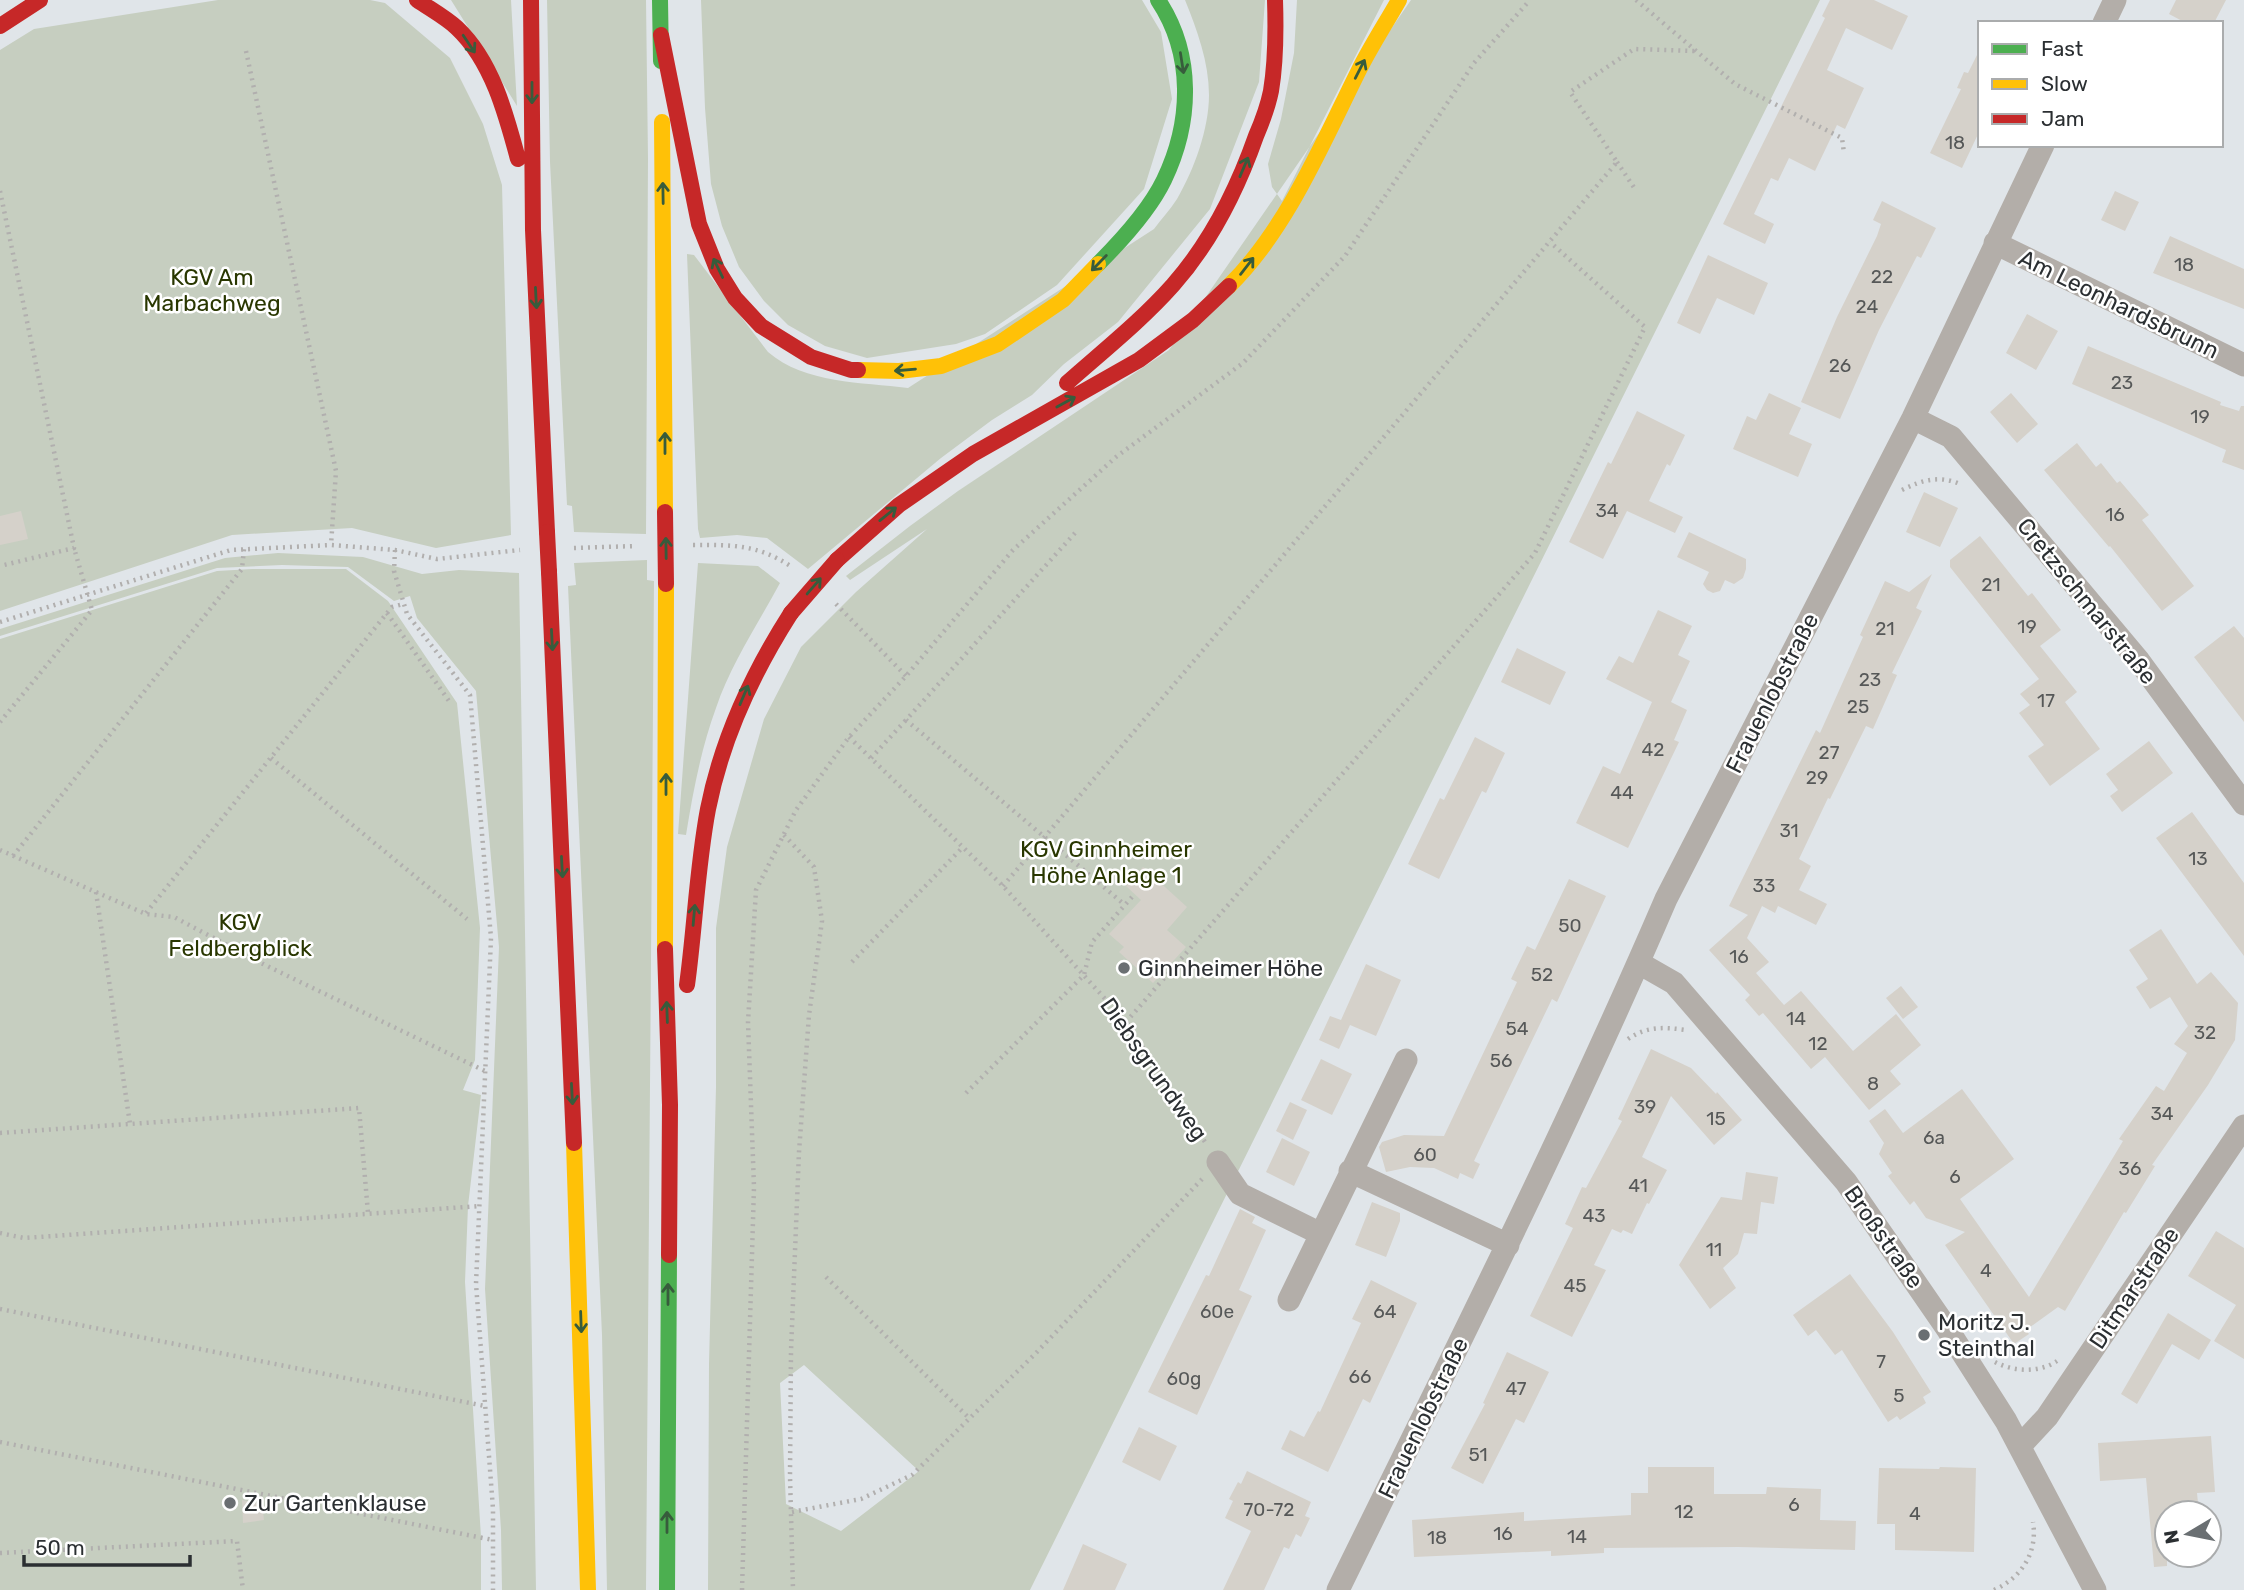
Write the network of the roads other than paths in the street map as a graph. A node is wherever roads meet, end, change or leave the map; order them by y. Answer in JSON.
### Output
{"nodes":[{"id":1,"x":40,"y":0,"type":"edge"},
{"id":2,"x":417,"y":0,"type":"edge"},
{"id":3,"x":531,"y":0,"type":"edge"},
{"id":4,"x":660,"y":0,"type":"edge"},
{"id":5,"x":1158,"y":0,"type":"edge"},
{"id":6,"x":1275,"y":0,"type":"edge"},
{"id":7,"x":1399,"y":0,"type":"edge"},
{"id":8,"x":2115,"y":0,"type":"edge"},
{"id":9,"x":2105,"y":21,"type":"edge"},
{"id":10,"x":0,"y":26,"type":"edge"},
{"id":11,"x":661,"y":35,"type":"junction"},
{"id":12,"x":2042,"y":147,"type":"edge"},
{"id":13,"x":533,"y":230,"type":"junction"},
{"id":14,"x":1995,"y":243,"type":"junction"},
{"id":15,"x":2244,"y":365,"type":"edge"},
{"id":16,"x":1913,"y":418,"type":"junction"},
{"id":17,"x":985,"y":446,"type":"junction"},
{"id":18,"x":2244,"y":804,"type":"edge"},
{"id":19,"x":1639,"y":963,"type":"junction"},
{"id":20,"x":1406,"y":1060,"type":"dead end"},
{"id":21,"x":670,"y":1105,"type":"junction"},
{"id":22,"x":2244,"y":1126,"type":"edge"},
{"id":23,"x":1219,"y":1162,"type":"road end"},
{"id":24,"x":1350,"y":1171,"type":"junction"},
{"id":25,"x":1321,"y":1234,"type":"junction"},
{"id":26,"x":1508,"y":1245,"type":"junction"},
{"id":27,"x":1289,"y":1300,"type":"dead end"},
{"id":28,"x":2020,"y":1446,"type":"junction"},
{"id":29,"x":589,"y":1590,"type":"edge"},
{"id":30,"x":667,"y":1590,"type":"edge"},
{"id":31,"x":1338,"y":1590,"type":"edge"},
{"id":32,"x":2095,"y":1590,"type":"edge"}],
"edges":[{"from":1,"to":10,"type":"highway"},
{"from":2,"to":13,"type":"highway","one_way":true},
{"from":3,"to":13,"type":"highway","one_way":true},
{"from":4,"to":11,"type":"highway"},
{"from":5,"to":11,"type":"highway","one_way":true},
{"from":17,"to":6,"type":"highway","one_way":true},
{"from":17,"to":7,"type":"highway","one_way":true},
{"from":8,"to":9,"type":"street"},
{"from":21,"to":11,"type":"highway","one_way":true,"bridge":true},
{"from":12,"to":14,"type":"street","name":"Frauenlobstraße"},
{"from":13,"to":29,"type":"highway","one_way":true,"bridge":true},
{"from":14,"to":15,"type":"street","name":"Am Leonhardsbrunn"},
{"from":14,"to":16,"type":"street","name":"Frauenlobstraße"},
{"from":16,"to":18,"type":"street","name":"Cretzschmarstraße"},
{"from":16,"to":19,"type":"street","name":"Frauenlobstraße"},
{"from":21,"to":17,"type":"highway","one_way":true,"bridge":true},
{"from":19,"to":26,"type":"street","name":"Frauenlobstraße"},
{"from":19,"to":28,"type":"street","name":"Broßstraße"},
{"from":20,"to":24,"type":"street"},
{"from":30,"to":21,"type":"highway","one_way":true},
{"from":22,"to":28,"type":"street","name":"Ditmarstraße"},
{"from":23,"to":25,"type":"street","name":"Diebsgrundweg"},
{"from":24,"to":25,"type":"street"},
{"from":24,"to":26,"type":"street"},
{"from":25,"to":27,"type":"street"},
{"from":26,"to":31,"type":"street","name":"Frauenlobstraße"},
{"from":28,"to":32,"type":"street","name":"Broßstraße"}]}
